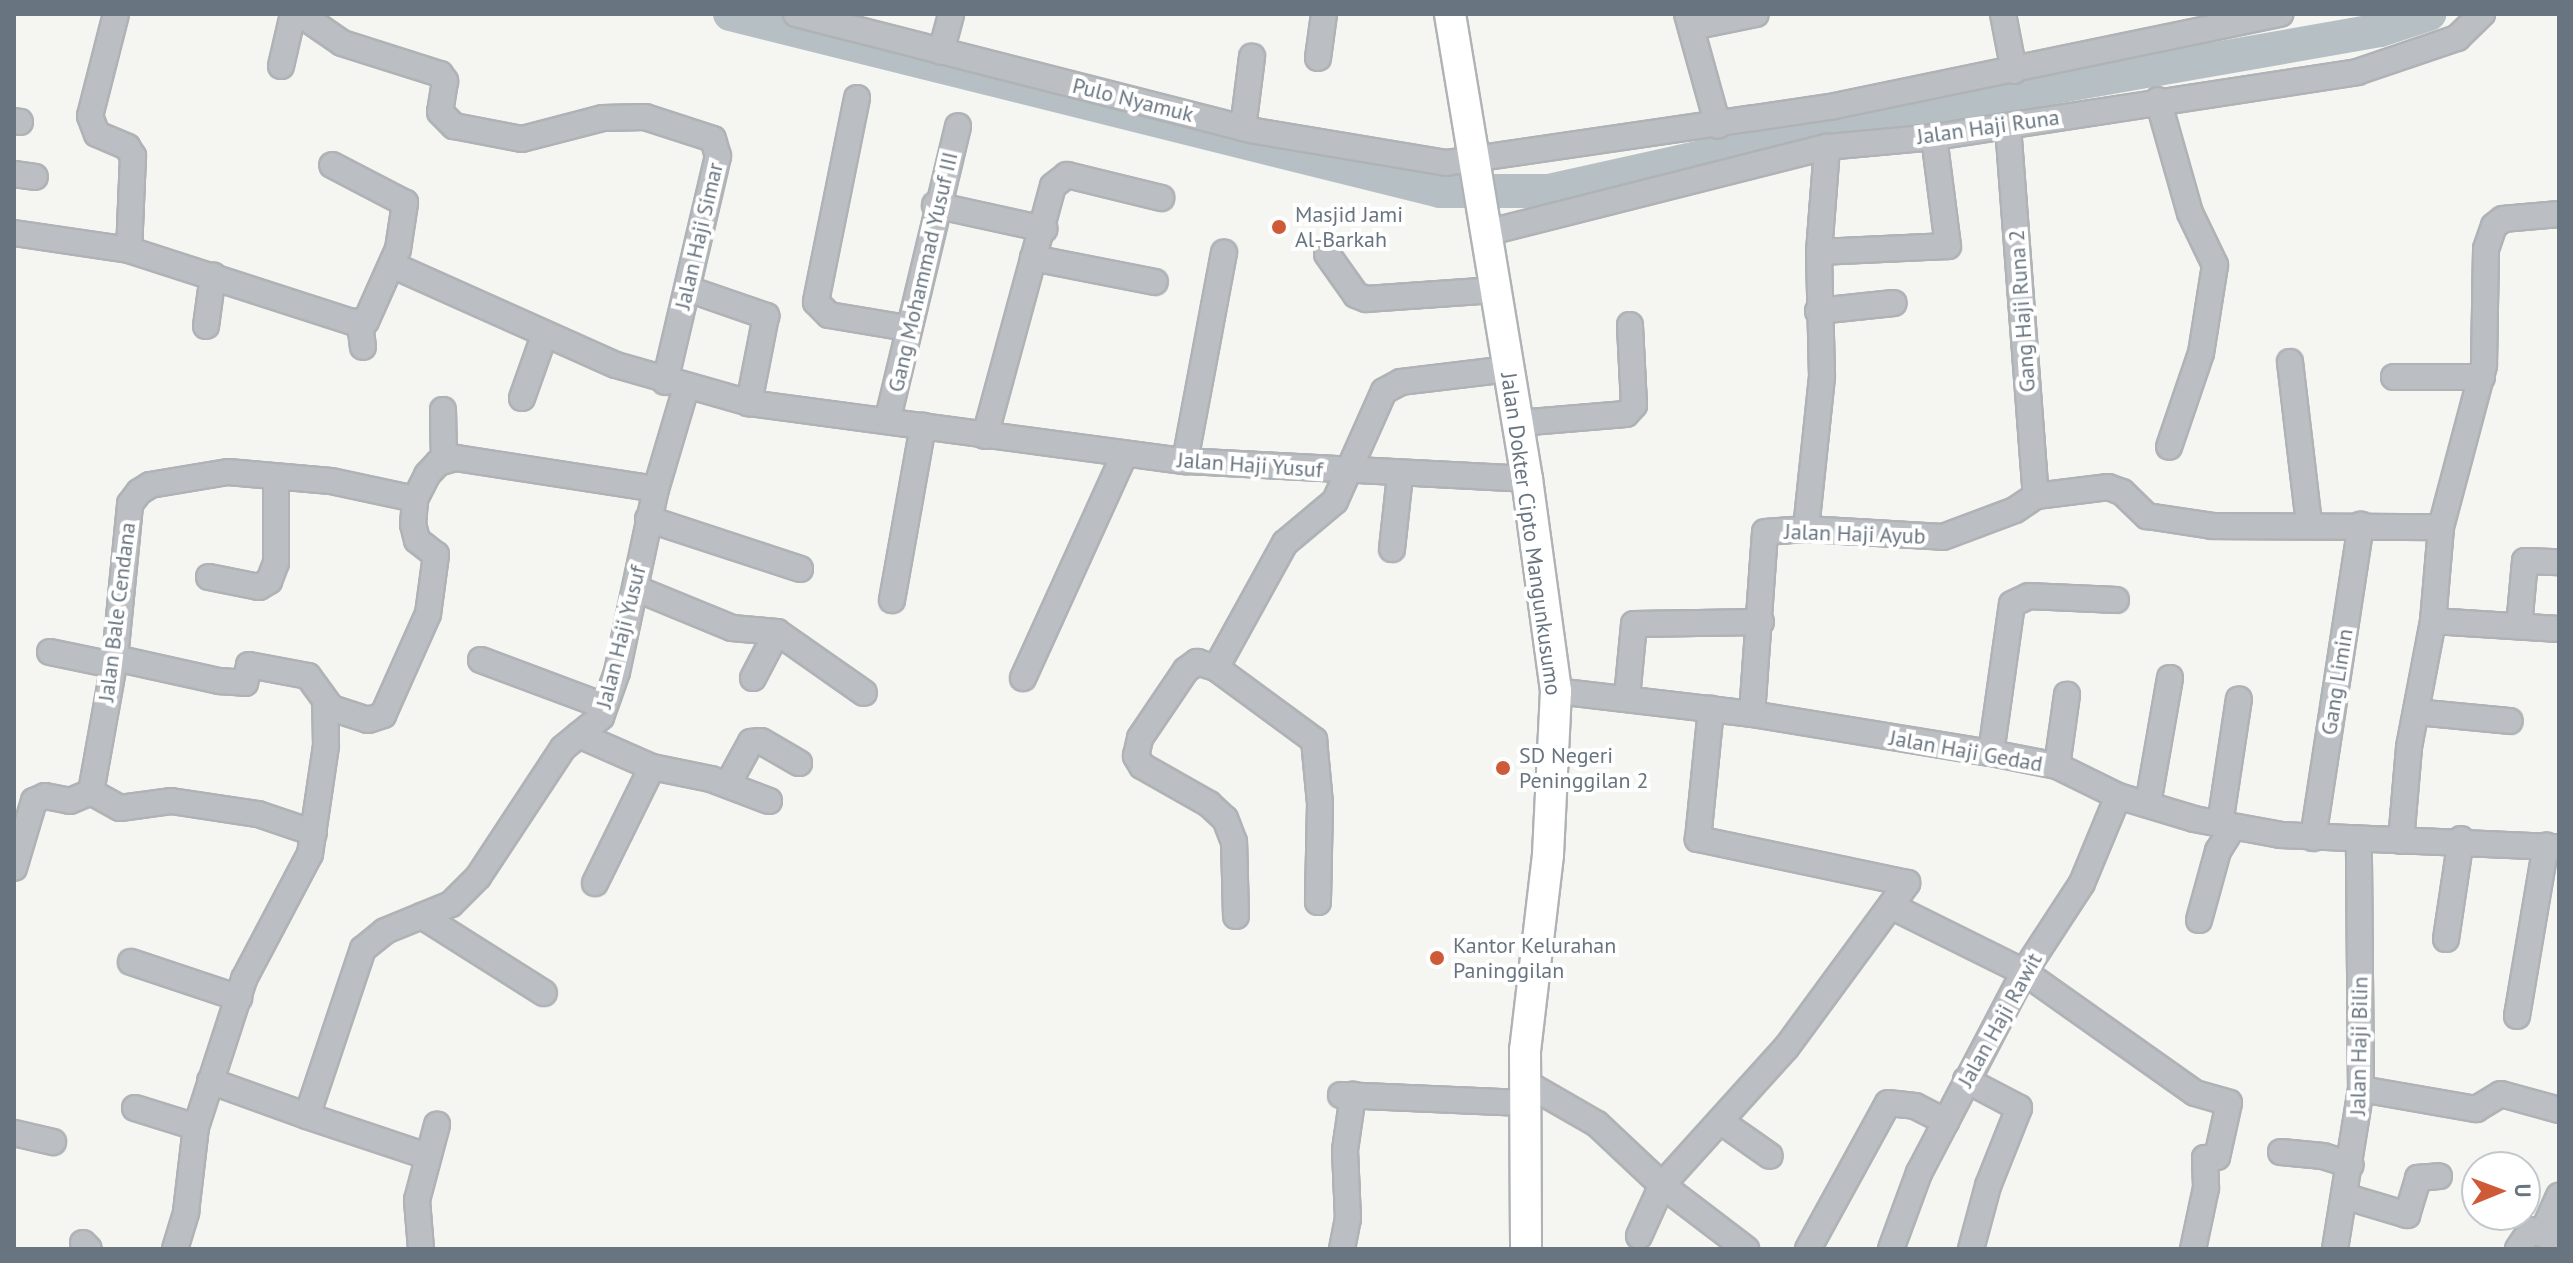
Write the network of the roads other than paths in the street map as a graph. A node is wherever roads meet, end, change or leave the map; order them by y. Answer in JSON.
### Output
{"nodes":[{"id":1,"x":116,"y":14,"type":"edge"},
{"id":2,"x":293,"y":14,"type":"edge"},
{"id":3,"x":300,"y":14,"type":"edge"},
{"id":4,"x":796,"y":14,"type":"edge"},
{"id":5,"x":951,"y":14,"type":"edge"},
{"id":6,"x":1324,"y":14,"type":"edge"},
{"id":7,"x":1450,"y":14,"type":"edge"},
{"id":8,"x":1756,"y":14,"type":"edge"},
{"id":9,"x":2003,"y":14,"type":"edge"},
{"id":10,"x":2281,"y":14,"type":"edge"},
{"id":11,"x":2482,"y":14,"type":"edge"},
{"id":12,"x":820,"y":18,"type":"edge"},
{"id":13,"x":1689,"y":20,"type":"edge"},
{"id":14,"x":941,"y":52,"type":"junction"},
{"id":15,"x":1252,"y":57,"type":"dead end"},
{"id":16,"x":1318,"y":58,"type":"dead end"},
{"id":17,"x":281,"y":66,"type":"dead end"},
{"id":18,"x":2014,"y":71,"type":"junction"},
{"id":19,"x":857,"y":98,"type":"dead end"},
{"id":20,"x":2158,"y":100,"type":"junction"},
{"id":21,"x":958,"y":126,"type":"dead end"},
{"id":22,"x":1718,"y":126,"type":"junction"},
{"id":23,"x":2008,"y":126,"type":"junction"},
{"id":24,"x":1243,"y":128,"type":"junction"},
{"id":25,"x":1934,"y":137,"type":"junction"},
{"id":26,"x":1827,"y":147,"type":"junction"},
{"id":27,"x":332,"y":165,"type":"dead end"},
{"id":28,"x":1476,"y":170,"type":"junction"},
{"id":29,"x":1161,"y":198,"type":"dead end"},
{"id":30,"x":935,"y":205,"type":"junction"},
{"id":31,"x":2559,"y":214,"type":"edge"},
{"id":32,"x":1484,"y":221,"type":"junction"},
{"id":33,"x":1044,"y":229,"type":"junction"},
{"id":34,"x":14,"y":233,"type":"edge"},
{"id":35,"x":129,"y":250,"type":"junction"},
{"id":36,"x":1819,"y":252,"type":"junction"},
{"id":37,"x":1224,"y":253,"type":"dead end"},
{"id":38,"x":1327,"y":254,"type":"dead end"},
{"id":39,"x":1033,"y":258,"type":"junction"},
{"id":40,"x":392,"y":265,"type":"junction"},
{"id":41,"x":213,"y":275,"type":"junction"},
{"id":42,"x":1155,"y":282,"type":"dead end"},
{"id":43,"x":688,"y":289,"type":"junction"},
{"id":44,"x":1495,"y":290,"type":"junction"},
{"id":45,"x":1894,"y":303,"type":"dead end"},
{"id":46,"x":1818,"y":311,"type":"junction"},
{"id":47,"x":1630,"y":325,"type":"dead end"},
{"id":48,"x":206,"y":326,"type":"dead end"},
{"id":49,"x":907,"y":328,"type":"junction"},
{"id":50,"x":544,"y":336,"type":"junction"},
{"id":51,"x":2290,"y":362,"type":"dead end"},
{"id":52,"x":1509,"y":369,"type":"junction"},
{"id":53,"x":2394,"y":377,"type":"dead end"},
{"id":54,"x":2482,"y":377,"type":"junction"},
{"id":55,"x":675,"y":385,"type":"junction"},
{"id":56,"x":522,"y":398,"type":"dead end"},
{"id":57,"x":749,"y":403,"type":"junction"},
{"id":58,"x":443,"y":410,"type":"dead end"},
{"id":59,"x":888,"y":418,"type":"junction"},
{"id":60,"x":1518,"y":423,"type":"junction"},
{"id":61,"x":922,"y":431,"type":"junction"},
{"id":62,"x":985,"y":436,"type":"junction"},
{"id":63,"x":2169,"y":447,"type":"dead end"},
{"id":64,"x":1124,"y":455,"type":"junction"},
{"id":65,"x":444,"y":460,"type":"junction"},
{"id":66,"x":1185,"y":461,"type":"junction"},
{"id":67,"x":1347,"y":474,"type":"junction"},
{"id":68,"x":1400,"y":475,"type":"junction"},
{"id":69,"x":276,"y":477,"type":"junction"},
{"id":70,"x":1527,"y":479,"type":"junction"},
{"id":71,"x":656,"y":489,"type":"junction"},
{"id":72,"x":2036,"y":496,"type":"junction"},
{"id":73,"x":415,"y":499,"type":"junction"},
{"id":74,"x":648,"y":519,"type":"junction"},
{"id":75,"x":2309,"y":524,"type":"junction"},
{"id":76,"x":2361,"y":525,"type":"junction"},
{"id":77,"x":2441,"y":527,"type":"junction"},
{"id":78,"x":1806,"y":529,"type":"junction"},
{"id":79,"x":1392,"y":549,"type":"dead end"},
{"id":80,"x":2559,"y":562,"type":"edge"},
{"id":81,"x":800,"y":569,"type":"dead end"},
{"id":82,"x":209,"y":577,"type":"dead end"},
{"id":83,"x":637,"y":589,"type":"junction"},
{"id":84,"x":892,"y":600,"type":"dead end"},
{"id":85,"x":2116,"y":600,"type":"dead end"},
{"id":86,"x":2433,"y":621,"type":"junction"},
{"id":87,"x":1761,"y":622,"type":"junction"},
{"id":88,"x":2519,"y":626,"type":"junction"},
{"id":89,"x":2559,"y":629,"type":"edge"},
{"id":90,"x":777,"y":632,"type":"junction"},
{"id":91,"x":50,"y":652,"type":"dead end"},
{"id":92,"x":481,"y":660,"type":"dead end"},
{"id":93,"x":114,"y":661,"type":"junction"},
{"id":94,"x":1216,"y":668,"type":"junction"},
{"id":95,"x":753,"y":678,"type":"dead end"},
{"id":96,"x":1023,"y":678,"type":"dead end"},
{"id":97,"x":2170,"y":678,"type":"dead end"},
{"id":98,"x":1556,"y":691,"type":"junction"},
{"id":99,"x":864,"y":693,"type":"dead end"},
{"id":100,"x":2067,"y":695,"type":"dead end"},
{"id":101,"x":1627,"y":697,"type":"junction"},
{"id":102,"x":2239,"y":699,"type":"dead end"},
{"id":103,"x":329,"y":705,"type":"junction"},
{"id":104,"x":604,"y":706,"type":"junction"},
{"id":105,"x":1711,"y":709,"type":"junction"},
{"id":106,"x":2416,"y":712,"type":"junction"},
{"id":107,"x":1752,"y":714,"type":"junction"},
{"id":108,"x":2510,"y":721,"type":"dead end"},
{"id":109,"x":579,"y":735,"type":"junction"},
{"id":110,"x":1991,"y":753,"type":"junction"},
{"id":111,"x":799,"y":763,"type":"dead end"},
{"id":112,"x":2057,"y":766,"type":"junction"},
{"id":113,"x":652,"y":767,"type":"junction"},
{"id":114,"x":728,"y":784,"type":"junction"},
{"id":115,"x":88,"y":795,"type":"junction"},
{"id":116,"x":2118,"y":796,"type":"junction"},
{"id":117,"x":769,"y":801,"type":"dead end"},
{"id":118,"x":2148,"y":804,"type":"junction"},
{"id":119,"x":23,"y":805,"type":"edge"},
{"id":120,"x":2226,"y":826,"type":"junction"},
{"id":121,"x":314,"y":833,"type":"junction"},
{"id":122,"x":2313,"y":838,"type":"junction"},
{"id":123,"x":2461,"y":839,"type":"junction"},
{"id":124,"x":2401,"y":841,"type":"junction"},
{"id":125,"x":2359,"y":842,"type":"junction"},
{"id":126,"x":2555,"y":845,"type":"edge"},
{"id":127,"x":14,"y":868,"type":"edge"},
{"id":128,"x":595,"y":883,"type":"dead end"},
{"id":129,"x":1318,"y":902,"type":"dead end"},
{"id":130,"x":1891,"y":906,"type":"junction"},
{"id":131,"x":422,"y":916,"type":"junction"},
{"id":132,"x":1236,"y":916,"type":"dead end"},
{"id":133,"x":2199,"y":920,"type":"dead end"},
{"id":134,"x":2446,"y":939,"type":"dead end"},
{"id":135,"x":131,"y":962,"type":"dead end"},
{"id":136,"x":2024,"y":972,"type":"junction"},
{"id":137,"x":544,"y":993,"type":"dead end"},
{"id":138,"x":239,"y":998,"type":"junction"},
{"id":139,"x":2517,"y":1016,"type":"dead end"},
{"id":140,"x":1966,"y":1080,"type":"junction"},
{"id":141,"x":210,"y":1081,"type":"junction"},
{"id":142,"x":2361,"y":1089,"type":"junction"},
{"id":143,"x":1524,"y":1093,"type":"junction"},
{"id":144,"x":135,"y":1108,"type":"dead end"},
{"id":145,"x":2559,"y":1110,"type":"edge"},
{"id":146,"x":307,"y":1116,"type":"junction"},
{"id":147,"x":1946,"y":1122,"type":"junction"},
{"id":148,"x":1723,"y":1123,"type":"junction"},
{"id":149,"x":437,"y":1125,"type":"dead end"},
{"id":150,"x":196,"y":1127,"type":"junction"},
{"id":151,"x":14,"y":1133,"type":"edge"},
{"id":152,"x":53,"y":1142,"type":"dead end"},
{"id":153,"x":2281,"y":1152,"type":"dead end"},
{"id":154,"x":427,"y":1156,"type":"junction"},
{"id":155,"x":1770,"y":1156,"type":"dead end"},
{"id":156,"x":2351,"y":1165,"type":"junction"},
{"id":157,"x":2439,"y":1176,"type":"dead end"},
{"id":158,"x":1662,"y":1185,"type":"junction"},
{"id":159,"x":2559,"y":1196,"type":"edge"},
{"id":160,"x":2347,"y":1197,"type":"junction"},
{"id":161,"x":1639,"y":1236,"type":"dead end"},
{"id":162,"x":2551,"y":1238,"type":"edge"},
{"id":163,"x":1716,"y":1241,"type":"edge"},
{"id":164,"x":175,"y":1249,"type":"edge"},
{"id":165,"x":421,"y":1249,"type":"edge"},
{"id":166,"x":1342,"y":1249,"type":"edge"},
{"id":167,"x":1526,"y":1249,"type":"edge"},
{"id":168,"x":1746,"y":1249,"type":"edge"},
{"id":169,"x":1808,"y":1249,"type":"edge"},
{"id":170,"x":1891,"y":1249,"type":"edge"},
{"id":171,"x":1971,"y":1249,"type":"edge"},
{"id":172,"x":2193,"y":1249,"type":"edge"},
{"id":173,"x":2335,"y":1249,"type":"edge"},
{"id":174,"x":2518,"y":1249,"type":"edge"}],
"edges":[{"from":1,"to":35,"type":"street"},
{"from":2,"to":17,"type":"street"},
{"from":3,"to":43,"type":"street","name":"Jalan Haji Simar"},
{"from":4,"to":12,"type":"street","name":"Pulo Nyamuk"},
{"from":5,"to":14,"type":"street"},
{"from":6,"to":16,"type":"street"},
{"from":7,"to":28,"type":"main road","name":"Jalan Dokter Cipto Mangunkusumo"},
{"from":8,"to":13,"type":"street"},
{"from":9,"to":18,"type":"street"},
{"from":10,"to":18,"type":"street","name":"Pulo Nyamuk"},
{"from":11,"to":20,"type":"street","name":"Jalan Haji Runa"},
{"from":12,"to":14,"type":"street","name":"Pulo Nyamuk"},
{"from":13,"to":22,"type":"street"},
{"from":14,"to":24,"type":"street","name":"Pulo Nyamuk"},
{"from":15,"to":24,"type":"street"},
{"from":18,"to":22,"type":"street","name":"Pulo Nyamuk"},
{"from":19,"to":49,"type":"street"},
{"from":20,"to":23,"type":"street","name":"Jalan Haji Runa"},
{"from":20,"to":63,"type":"street"},
{"from":21,"to":30,"type":"street","name":"Gang Mohammad Yusuf III"},
{"from":22,"to":28,"type":"street","name":"Pulo Nyamuk"},
{"from":23,"to":25,"type":"street","name":"Jalan Haji Runa"},
{"from":23,"to":72,"type":"street","name":"Gang Haji Runa 2"},
{"from":24,"to":28,"type":"street","name":"Pulo Nyamuk"},
{"from":25,"to":26,"type":"street","name":"Jalan Haji Runa"},
{"from":25,"to":36,"type":"street"},
{"from":26,"to":32,"type":"street","name":"Jalan Haji Runa"},
{"from":26,"to":36,"type":"street"},
{"from":27,"to":40,"type":"street"},
{"from":28,"to":32,"type":"main road","name":"Jalan Dokter Cipto Mangunkusumo"},
{"from":29,"to":33,"type":"street"},
{"from":30,"to":33,"type":"street"},
{"from":30,"to":49,"type":"street","name":"Gang Mohammad Yusuf III"},
{"from":31,"to":54,"type":"street"},
{"from":32,"to":44,"type":"main road","name":"Jalan Dokter Cipto Mangunkusumo"},
{"from":33,"to":39,"type":"street"},
{"from":34,"to":35,"type":"street"},
{"from":35,"to":41,"type":"street"},
{"from":36,"to":46,"type":"street"},
{"from":37,"to":66,"type":"street"},
{"from":38,"to":44,"type":"street"},
{"from":39,"to":42,"type":"street"},
{"from":39,"to":62,"type":"street"},
{"from":40,"to":41,"type":"street"},
{"from":40,"to":50,"type":"street"},
{"from":41,"to":48,"type":"street"},
{"from":43,"to":55,"type":"street","name":"Jalan Haji Simar"},
{"from":43,"to":57,"type":"street"},
{"from":44,"to":52,"type":"main road","name":"Jalan Dokter Cipto Mangunkusumo"},
{"from":45,"to":46,"type":"street"},
{"from":46,"to":78,"type":"street"},
{"from":47,"to":60,"type":"street"},
{"from":49,"to":59,"type":"street","name":"Gang Mohammad Yusuf III"},
{"from":50,"to":55,"type":"street"},
{"from":50,"to":56,"type":"street"},
{"from":51,"to":75,"type":"street"},
{"from":52,"to":60,"type":"main road","name":"Jalan Dokter Cipto Mangunkusumo"},
{"from":52,"to":67,"type":"street","name":"Jalan Haji Yusuf"},
{"from":53,"to":54,"type":"street"},
{"from":54,"to":77,"type":"street"},
{"from":55,"to":57,"type":"street","name":"Jalan Haji Yusuf"},
{"from":55,"to":71,"type":"street","name":"Jalan Haji Yusuf"},
{"from":57,"to":59,"type":"street","name":"Jalan Haji Yusuf"},
{"from":58,"to":65,"type":"street"},
{"from":59,"to":61,"type":"street","name":"Jalan Haji Yusuf"},
{"from":60,"to":70,"type":"main road","name":"Jalan Dokter Cipto Mangunkusumo"},
{"from":61,"to":62,"type":"street","name":"Jalan Haji Yusuf"},
{"from":61,"to":84,"type":"street"},
{"from":62,"to":64,"type":"street","name":"Jalan Haji Yusuf"},
{"from":64,"to":66,"type":"street","name":"Jalan Haji Yusuf"},
{"from":64,"to":96,"type":"street"},
{"from":65,"to":71,"type":"street"},
{"from":65,"to":73,"type":"street"},
{"from":66,"to":67,"type":"street","name":"Jalan Haji Yusuf"},
{"from":67,"to":68,"type":"street"},
{"from":67,"to":94,"type":"street"},
{"from":68,"to":70,"type":"street"},
{"from":68,"to":79,"type":"street"},
{"from":69,"to":73,"type":"street","name":"Jalan Bale Cendana"},
{"from":69,"to":82,"type":"street"},
{"from":69,"to":93,"type":"street","name":"Jalan Bale Cendana"},
{"from":70,"to":98,"type":"main road","name":"Jalan Dokter Cipto Mangunkusumo"},
{"from":71,"to":74,"type":"street","name":"Jalan Haji Yusuf"},
{"from":72,"to":75,"type":"street","name":"Jalan Haji Ayub"},
{"from":72,"to":78,"type":"street","name":"Jalan Haji Ayub"},
{"from":73,"to":103,"type":"street"},
{"from":74,"to":81,"type":"street"},
{"from":74,"to":83,"type":"street","name":"Jalan Haji Yusuf"},
{"from":75,"to":76,"type":"street","name":"Jalan Haji Ayub"},
{"from":76,"to":77,"type":"street","name":"Jalan Haji Ayub"},
{"from":76,"to":122,"type":"street","name":"Gang Limin"},
{"from":77,"to":86,"type":"street"},
{"from":78,"to":87,"type":"street","name":"Jalan Haji Ayub"},
{"from":80,"to":88,"type":"street"},
{"from":83,"to":90,"type":"street"},
{"from":83,"to":104,"type":"street","name":"Jalan Haji Yusuf"},
{"from":85,"to":110,"type":"street"},
{"from":86,"to":88,"type":"street"},
{"from":86,"to":106,"type":"street"},
{"from":87,"to":101,"type":"street"},
{"from":87,"to":107,"type":"street","name":"Jalan Haji Ayub"},
{"from":88,"to":89,"type":"street"},
{"from":90,"to":95,"type":"street"},
{"from":90,"to":99,"type":"street"},
{"from":91,"to":93,"type":"street"},
{"from":92,"to":104,"type":"street"},
{"from":93,"to":103,"type":"street"},
{"from":93,"to":115,"type":"street","name":"Jalan Bale Cendana"},
{"from":94,"to":129,"type":"street"},
{"from":94,"to":132,"type":"street"},
{"from":97,"to":118,"type":"street"},
{"from":98,"to":101,"type":"street","name":"Jalan Haji Gedad"},
{"from":98,"to":143,"type":"main road","name":"Jalan Dokter Cipto Mangunkusumo"},
{"from":100,"to":112,"type":"street"},
{"from":101,"to":105,"type":"street","name":"Jalan Haji Gedad"},
{"from":102,"to":120,"type":"street"},
{"from":103,"to":121,"type":"street"},
{"from":104,"to":109,"type":"street","name":"Jalan Haji Yusuf"},
{"from":105,"to":107,"type":"street","name":"Jalan Haji Gedad"},
{"from":105,"to":130,"type":"street"},
{"from":106,"to":108,"type":"street"},
{"from":106,"to":124,"type":"street"},
{"from":107,"to":110,"type":"street","name":"Jalan Haji Gedad"},
{"from":109,"to":113,"type":"street"},
{"from":109,"to":131,"type":"street","name":"Jalan Haji Yusuf"},
{"from":110,"to":112,"type":"street","name":"Jalan Haji Gedad"},
{"from":111,"to":114,"type":"street"},
{"from":112,"to":116,"type":"street","name":"Jalan Haji Gedad"},
{"from":113,"to":114,"type":"street"},
{"from":113,"to":128,"type":"street"},
{"from":114,"to":117,"type":"street"},
{"from":115,"to":119,"type":"street"},
{"from":115,"to":121,"type":"street"},
{"from":116,"to":118,"type":"street","name":"Jalan Haji Gedad"},
{"from":116,"to":136,"type":"street","name":"Jalan Haji Rawit"},
{"from":118,"to":120,"type":"street","name":"Jalan Haji Gedad"},
{"from":119,"to":127,"type":"street"},
{"from":120,"to":122,"type":"street","name":"Jalan Haji Gedad"},
{"from":120,"to":133,"type":"street"},
{"from":121,"to":138,"type":"street"},
{"from":122,"to":125,"type":"street","name":"Jalan Haji Gedad"},
{"from":123,"to":124,"type":"street","name":"Jalan Haji Gedad"},
{"from":123,"to":126,"type":"street","name":"Jalan Haji Gedad"},
{"from":123,"to":134,"type":"street"},
{"from":124,"to":125,"type":"street","name":"Jalan Haji Gedad"},
{"from":125,"to":142,"type":"street","name":"Jalan Haji Bilin"},
{"from":126,"to":139,"type":"street"},
{"from":130,"to":136,"type":"street"},
{"from":130,"to":148,"type":"street"},
{"from":131,"to":137,"type":"street"},
{"from":131,"to":146,"type":"street","name":"Jalan Haji Yusuf"},
{"from":135,"to":138,"type":"street"},
{"from":136,"to":140,"type":"street","name":"Jalan Haji Rawit"},
{"from":136,"to":172,"type":"street"},
{"from":138,"to":141,"type":"street"},
{"from":140,"to":147,"type":"street","name":"Jalan Haji Rawit"},
{"from":140,"to":171,"type":"street"},
{"from":141,"to":146,"type":"street"},
{"from":141,"to":150,"type":"street"},
{"from":142,"to":145,"type":"street"},
{"from":142,"to":156,"type":"street","name":"Jalan Haji Bilin"},
{"from":143,"to":158,"type":"street"},
{"from":143,"to":166,"type":"street"},
{"from":143,"to":167,"type":"main road","name":"Jalan Dokter Cipto Mangunkusumo"},
{"from":144,"to":150,"type":"street"},
{"from":146,"to":154,"type":"street"},
{"from":147,"to":169,"type":"street"},
{"from":147,"to":170,"type":"street","name":"Jalan Haji Rawit"},
{"from":148,"to":155,"type":"street"},
{"from":148,"to":158,"type":"street"},
{"from":149,"to":154,"type":"street"},
{"from":150,"to":164,"type":"street"},
{"from":151,"to":152,"type":"street"},
{"from":153,"to":156,"type":"street"},
{"from":154,"to":165,"type":"street"},
{"from":156,"to":160,"type":"street","name":"Jalan Haji Bilin"},
{"from":157,"to":160,"type":"street"},
{"from":158,"to":161,"type":"street"},
{"from":158,"to":163,"type":"street"},
{"from":159,"to":162,"type":"street"},
{"from":160,"to":173,"type":"street","name":"Jalan Haji Bilin"},
{"from":162,"to":174,"type":"street"},
{"from":163,"to":168,"type":"street"}]}
